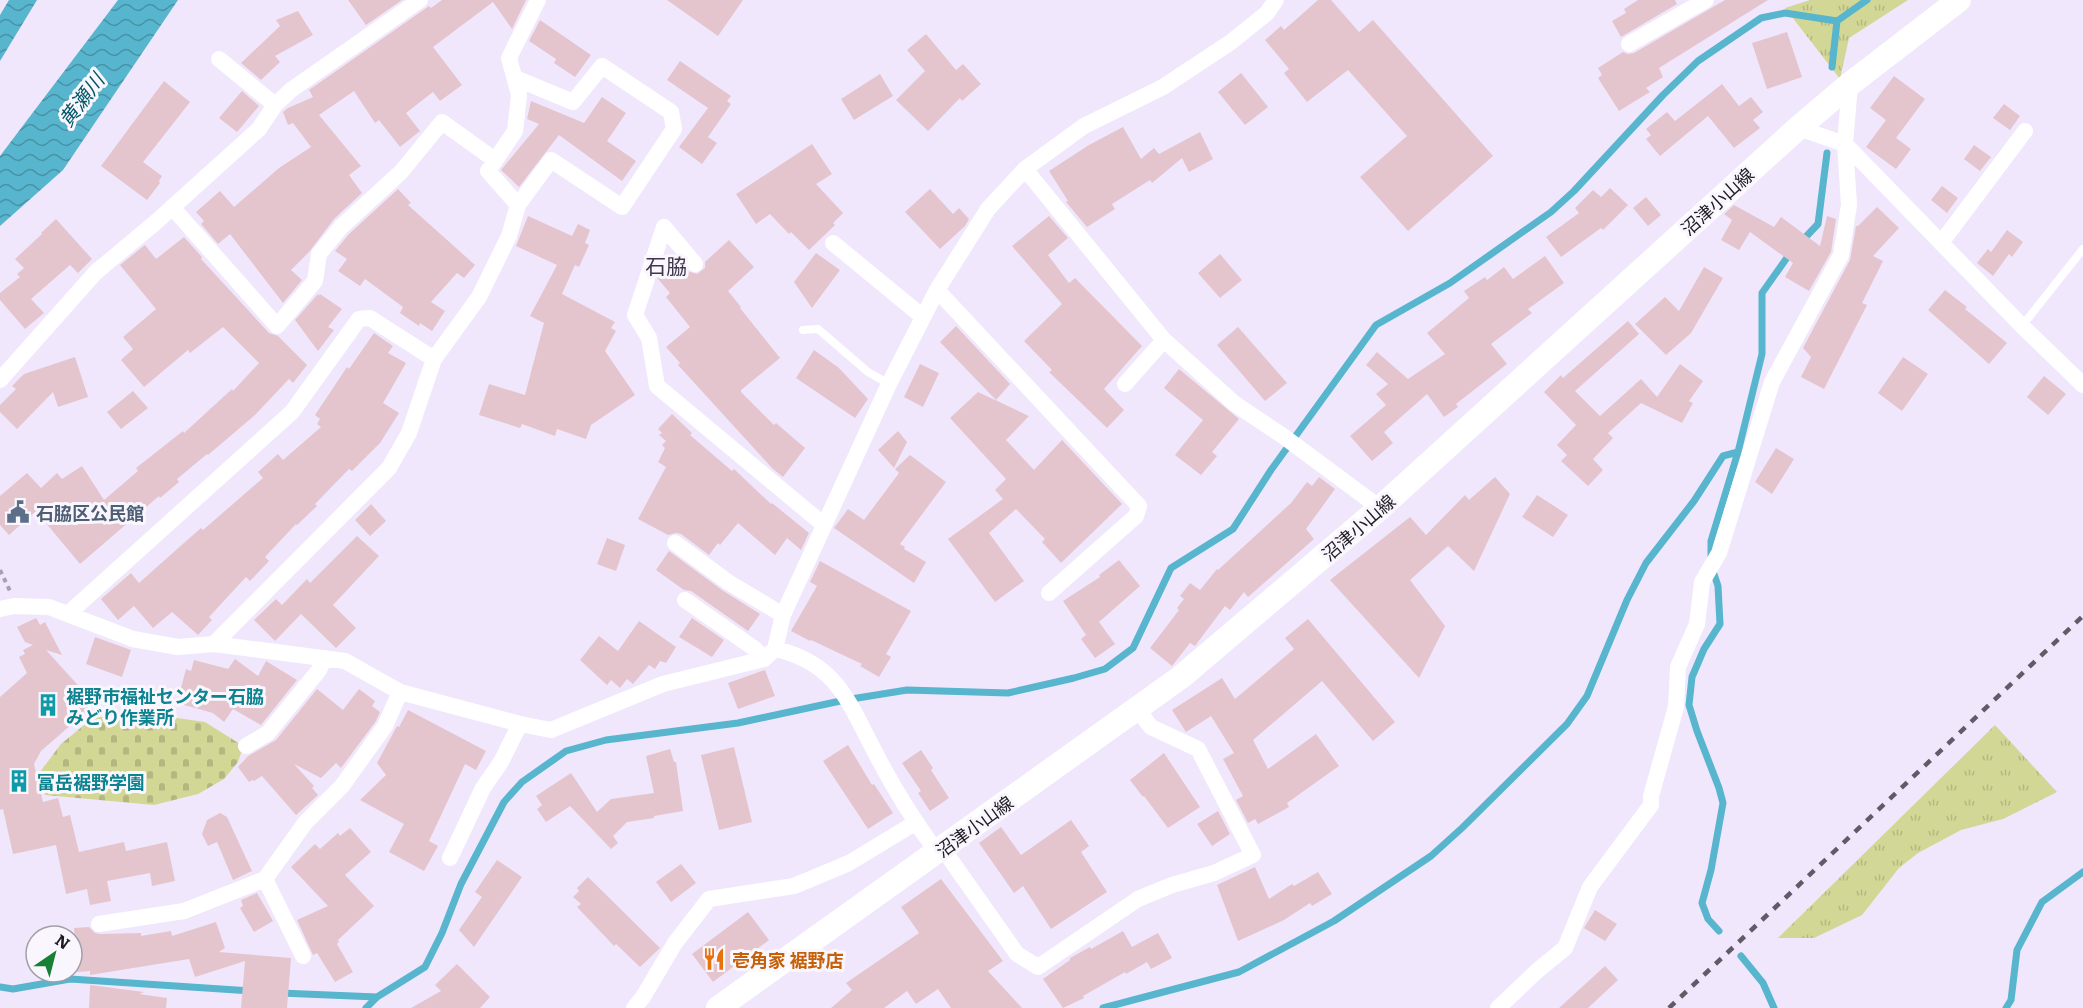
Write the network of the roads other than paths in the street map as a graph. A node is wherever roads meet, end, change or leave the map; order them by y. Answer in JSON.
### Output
{"nodes":[{"id":1,"x":420,"y":0,"type":"edge"},
{"id":2,"x":538,"y":0,"type":"edge"},
{"id":3,"x":1276,"y":0,"type":"edge"},
{"id":4,"x":1706,"y":0,"type":"edge"},
{"id":5,"x":1959,"y":0,"type":"edge"},
{"id":6,"x":1629,"y":44,"type":"dead end"},
{"id":7,"x":219,"y":59,"type":"dead end"},
{"id":8,"x":515,"y":78,"type":"junction"},
{"id":9,"x":1850,"y":84,"type":"junction"},
{"id":10,"x":276,"y":105,"type":"junction"},
{"id":11,"x":1798,"y":128,"type":"junction"},
{"id":12,"x":2025,"y":131,"type":"dead end"},
{"id":13,"x":1845,"y":144,"type":"junction"},
{"id":14,"x":495,"y":160,"type":"junction"},
{"id":15,"x":1025,"y":169,"type":"junction"},
{"id":16,"x":518,"y":205,"type":"junction"},
{"id":17,"x":172,"y":207,"type":"junction"},
{"id":18,"x":833,"y":243,"type":"dead end"},
{"id":19,"x":1941,"y":243,"type":"junction"},
{"id":20,"x":2083,"y":249,"type":"edge"},
{"id":21,"x":695,"y":264,"type":"dead end"},
{"id":22,"x":937,"y":290,"type":"junction"},
{"id":23,"x":923,"y":317,"type":"junction"},
{"id":24,"x":2022,"y":326,"type":"junction"},
{"id":25,"x":803,"y":330,"type":"dead end"},
{"id":26,"x":1164,"y":340,"type":"junction"},
{"id":27,"x":434,"y":359,"type":"junction"},
{"id":28,"x":0,"y":380,"type":"edge"},
{"id":29,"x":889,"y":384,"type":"junction"},
{"id":30,"x":1125,"y":384,"type":"dead end"},
{"id":31,"x":2083,"y":385,"type":"edge"},
{"id":32,"x":1380,"y":508,"type":"junction"},
{"id":33,"x":824,"y":525,"type":"junction"},
{"id":34,"x":675,"y":543,"type":"dead end"},
{"id":35,"x":1048,"y":593,"type":"dead end"},
{"id":36,"x":685,"y":600,"type":"dead end"},
{"id":37,"x":0,"y":609,"type":"edge"},
{"id":38,"x":69,"y":614,"type":"junction"},
{"id":39,"x":783,"y":615,"type":"junction"},
{"id":40,"x":214,"y":644,"type":"junction"},
{"id":41,"x":770,"y":654,"type":"junction"},
{"id":42,"x":325,"y":658,"type":"junction"},
{"id":43,"x":400,"y":692,"type":"junction"},
{"id":44,"x":1137,"y":709,"type":"junction"},
{"id":45,"x":520,"y":724,"type":"junction"},
{"id":46,"x":246,"y":746,"type":"dead end"},
{"id":47,"x":915,"y":823,"type":"junction"},
{"id":48,"x":940,"y":850,"type":"junction"},
{"id":49,"x":450,"y":858,"type":"dead end"},
{"id":50,"x":265,"y":879,"type":"junction"},
{"id":51,"x":99,"y":924,"type":"dead end"},
{"id":52,"x":303,"y":956,"type":"dead end"},
{"id":53,"x":634,"y":1008,"type":"edge"},
{"id":54,"x":718,"y":1008,"type":"edge"},
{"id":55,"x":1498,"y":1008,"type":"edge"}],
"edges":[{"from":1,"to":10,"type":"street"},
{"from":2,"to":8,"type":"street"},
{"from":3,"to":15,"type":"street"},
{"from":4,"to":6,"type":"street"},
{"from":5,"to":9,"type":"main road","name":"沼津小山線"},
{"from":7,"to":10,"type":"street"},
{"from":8,"to":14,"type":"street"},
{"from":8,"to":16,"type":"street"},
{"from":9,"to":11,"type":"main road","name":"沼津小山線"},
{"from":9,"to":13,"type":"street"},
{"from":10,"to":17,"type":"street"},
{"from":11,"to":13,"type":"street"},
{"from":11,"to":32,"type":"main road","name":"沼津小山線"},
{"from":12,"to":19,"type":"street"},
{"from":13,"to":19,"type":"street"},
{"from":13,"to":55,"type":"street"},
{"from":14,"to":16,"type":"street"},
{"from":14,"to":17,"type":"street"},
{"from":15,"to":22,"type":"street"},
{"from":15,"to":26,"type":"street"},
{"from":16,"to":27,"type":"street"},
{"from":17,"to":28,"type":"street"},
{"from":18,"to":23,"type":"street"},
{"from":19,"to":24,"type":"street"},
{"from":20,"to":24,"type":"lane"},
{"from":21,"to":33,"type":"street"},
{"from":22,"to":23,"type":"street"},
{"from":22,"to":35,"type":"street"},
{"from":23,"to":29,"type":"street"},
{"from":24,"to":31,"type":"street"},
{"from":25,"to":29,"type":"lane"},
{"from":26,"to":30,"type":"street"},
{"from":26,"to":32,"type":"street"},
{"from":27,"to":38,"type":"street"},
{"from":27,"to":40,"type":"street"},
{"from":29,"to":33,"type":"street"},
{"from":32,"to":44,"type":"main road","name":"沼津小山線"},
{"from":33,"to":39,"type":"street"},
{"from":34,"to":39,"type":"street"},
{"from":36,"to":41,"type":"street"},
{"from":37,"to":38,"type":"street"},
{"from":38,"to":40,"type":"street"},
{"from":39,"to":41,"type":"street"},
{"from":40,"to":42,"type":"street"},
{"from":41,"to":45,"type":"street"},
{"from":41,"to":47,"type":"street"},
{"from":42,"to":43,"type":"street"},
{"from":42,"to":46,"type":"street"},
{"from":43,"to":45,"type":"street"},
{"from":43,"to":50,"type":"street"},
{"from":44,"to":48,"type":"main road","name":"沼津小山線"},
{"from":44,"to":48,"type":"street"},
{"from":45,"to":49,"type":"street"},
{"from":47,"to":48,"type":"street"},
{"from":47,"to":53,"type":"street"},
{"from":48,"to":54,"type":"main road","name":"沼津小山線"},
{"from":50,"to":51,"type":"street"},
{"from":50,"to":52,"type":"street"}]}
